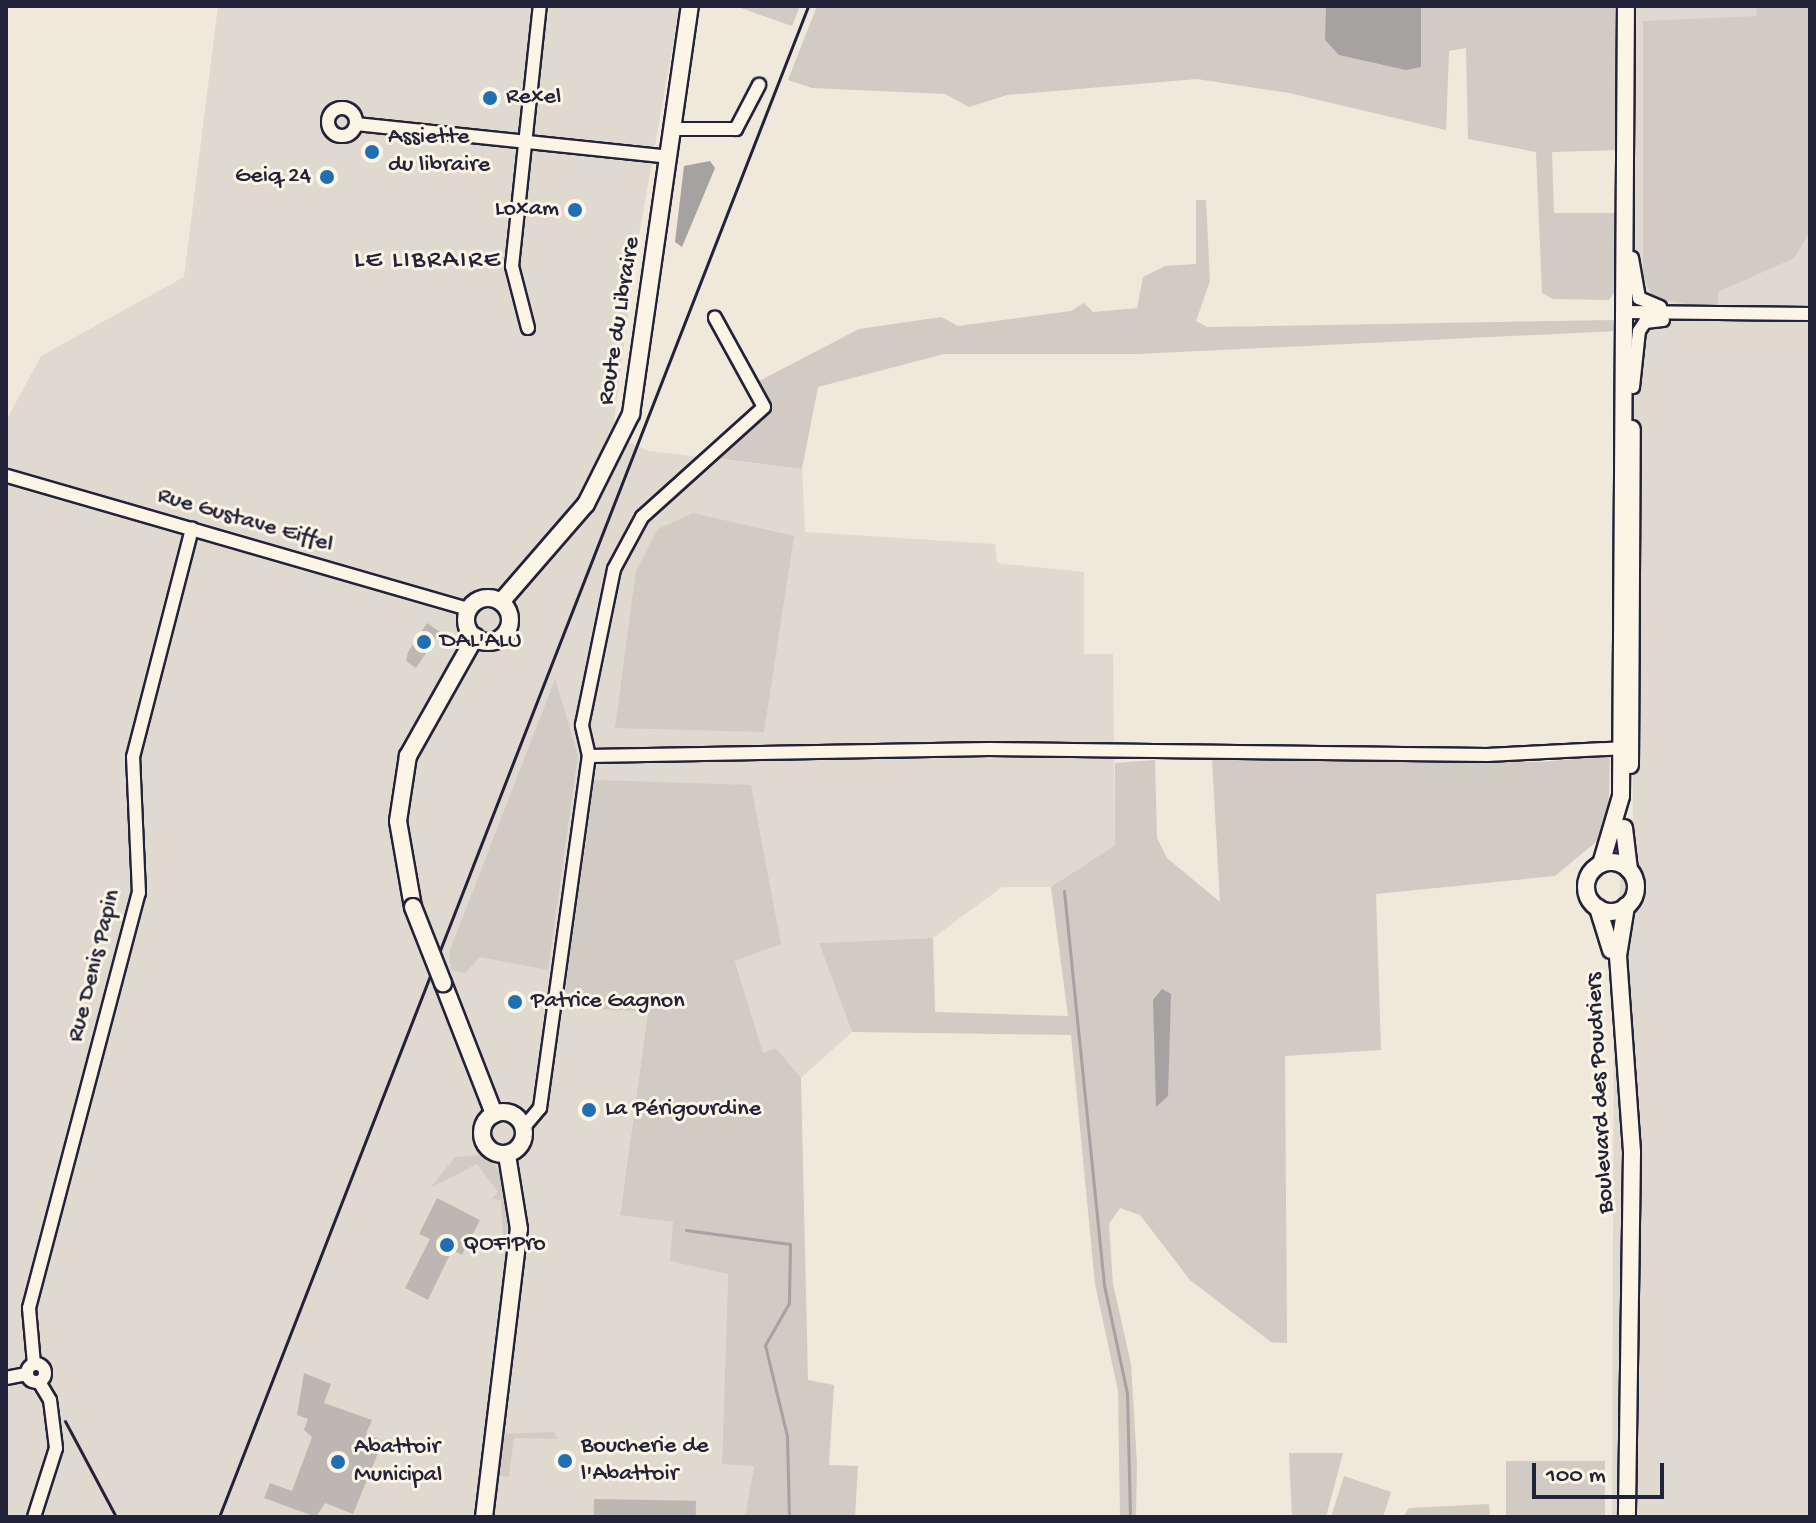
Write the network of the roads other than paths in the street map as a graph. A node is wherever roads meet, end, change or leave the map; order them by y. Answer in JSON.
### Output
{"nodes":[{"id":1,"x":540,"y":6,"type":"edge"},
{"id":2,"x":690,"y":6,"type":"edge"},
{"id":3,"x":1626,"y":6,"type":"edge"},
{"id":4,"x":759,"y":85,"type":"dead end"},
{"id":5,"x":356,"y":124,"type":"dead end"},
{"id":6,"x":671,"y":129,"type":"junction"},
{"id":7,"x":525,"y":140,"type":"junction"},
{"id":8,"x":668,"y":157,"type":"junction"},
{"id":9,"x":1628,"y":191,"type":"junction"},
{"id":10,"x":1632,"y":258,"type":"junction"},
{"id":11,"x":1629,"y":312,"type":"junction"},
{"id":12,"x":1810,"y":314,"type":"edge"},
{"id":13,"x":1710,"y":316,"type":"junction"},
{"id":14,"x":715,"y":318,"type":"dead end"},
{"id":15,"x":528,"y":328,"type":"dead end"},
{"id":16,"x":1633,"y":387,"type":"junction"},
{"id":17,"x":6,"y":476,"type":"edge"},
{"id":18,"x":192,"y":529,"type":"junction"},
{"id":19,"x":501,"y":602,"type":"junction"},
{"id":20,"x":469,"y":609,"type":"junction"},
{"id":21,"x":475,"y":637,"type":"junction"},
{"id":22,"x":1624,"y":748,"type":"junction"},
{"id":23,"x":589,"y":756,"type":"junction"},
{"id":24,"x":1601,"y":864,"type":"junction"},
{"id":25,"x":1629,"y":870,"type":"junction"},
{"id":26,"x":1626,"y":906,"type":"junction"},
{"id":27,"x":1598,"y":908,"type":"junction"},
{"id":28,"x":494,"y":1114,"type":"junction"},
{"id":29,"x":524,"y":1127,"type":"junction"},
{"id":30,"x":507,"y":1155,"type":"junction"},
{"id":31,"x":1627,"y":1279,"type":"junction"},
{"id":32,"x":30,"y":1369,"type":"junction"},
{"id":33,"x":6,"y":1378,"type":"edge"},
{"id":34,"x":34,"y":1517,"type":"edge"},
{"id":35,"x":481,"y":1517,"type":"edge"},
{"id":36,"x":1627,"y":1517,"type":"edge"}],
"edges":[{"from":1,"to":7,"type":"street"},
{"from":2,"to":6,"type":"main road","name":"Route du Libraire"},
{"from":3,"to":9,"type":"main road"},
{"from":4,"to":6,"type":"street"},
{"from":5,"to":7,"type":"street"},
{"from":6,"to":8,"type":"main road","name":"Route du Libraire"},
{"from":7,"to":8,"type":"street"},
{"from":7,"to":15,"type":"street"},
{"from":8,"to":19,"type":"main road","name":"Route du Libraire"},
{"from":9,"to":10,"type":"main road"},
{"from":9,"to":11,"type":"main road"},
{"from":10,"to":11,"type":"main road"},
{"from":10,"to":13,"type":"street"},
{"from":11,"to":13,"type":"street"},
{"from":11,"to":16,"type":"main road"},
{"from":11,"to":22,"type":"main road"},
{"from":12,"to":13,"type":"street"},
{"from":13,"to":16,"type":"street"},
{"from":14,"to":23,"type":"street"},
{"from":16,"to":22,"type":"main road"},
{"from":17,"to":18,"type":"street","name":"Rue Gustave Eiffel"},
{"from":18,"to":20,"type":"street","name":"Rue Gustave Eiffel"},
{"from":18,"to":32,"type":"street","name":"Rue Denis Papin"},
{"from":19,"to":20,"type":"main road"},
{"from":19,"to":21,"type":"main road"},
{"from":20,"to":21,"type":"main road"},
{"from":21,"to":28,"type":"main road","bridge":true},
{"from":22,"to":23,"type":"street"},
{"from":22,"to":24,"type":"main road"},
{"from":22,"to":25,"type":"main road"},
{"from":23,"to":29,"type":"street"},
{"from":24,"to":25,"type":"main road"},
{"from":24,"to":27,"type":"main road"},
{"from":25,"to":26,"type":"main road"},
{"from":26,"to":27,"type":"main road"},
{"from":26,"to":31,"type":"main road","name":"Boulevard des Poudriers"},
{"from":27,"to":31,"type":"main road","name":"Boulevard des Poudriers"},
{"from":28,"to":29,"type":"main road"},
{"from":28,"to":30,"type":"main road"},
{"from":29,"to":30,"type":"main road"},
{"from":30,"to":35,"type":"main road"},
{"from":31,"to":36,"type":"main road","name":"Boulevard des Poudriers"},
{"from":32,"to":33,"type":"street"},
{"from":32,"to":34,"type":"street"}]}
